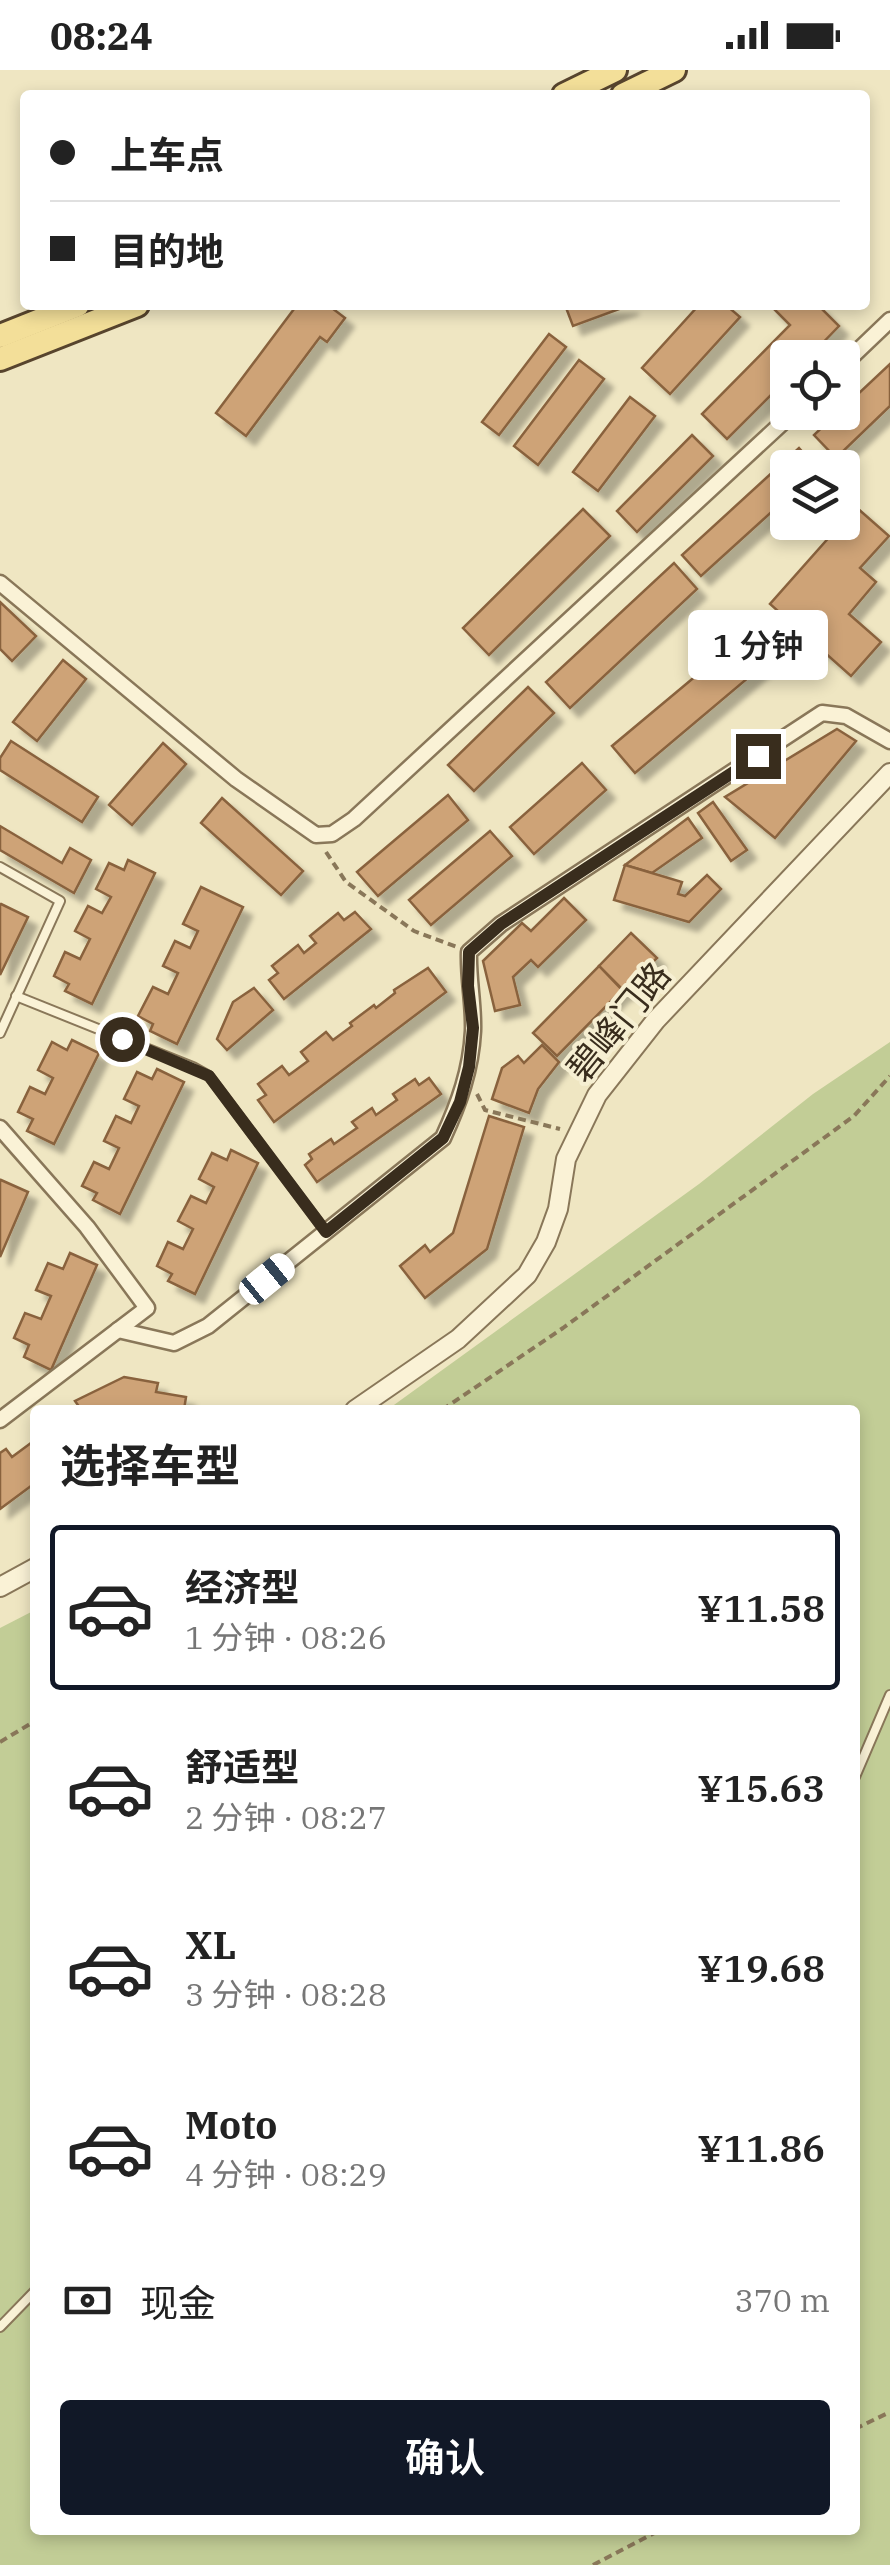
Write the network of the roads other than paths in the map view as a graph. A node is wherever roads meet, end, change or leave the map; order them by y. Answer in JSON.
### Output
{"nodes":[{"id":1,"x":615,"y":70,"type":"edge"},
{"id":2,"x":674,"y":70,"type":"edge"},
{"id":3,"x":574,"y":90,"type":"edge"},
{"id":4,"x":634,"y":90,"type":"edge"},
{"id":5,"x":65,"y":310,"type":"edge"},
{"id":6,"x":124,"y":310,"type":"edge"},
{"id":7,"x":890,"y":320,"type":"edge"},
{"id":8,"x":0,"y":336,"type":"edge"},
{"id":9,"x":860,"y":349,"type":"edge"},
{"id":10,"x":0,"y":359,"type":"edge"},
{"id":11,"x":775,"y":430,"type":"edge"},
{"id":12,"x":0,"y":583,"type":"edge"},
{"id":13,"x":890,"y":741,"type":"edge"},
{"id":14,"x":890,"y":773,"type":"edge"},
{"id":15,"x":0,"y":866,"type":"edge"},
{"id":16,"x":16,"y":996,"type":"junction"},
{"id":17,"x":0,"y":1033,"type":"edge"},
{"id":18,"x":0,"y":1128,"type":"edge"},
{"id":19,"x":326,"y":1232,"type":"junction"},
{"id":20,"x":118,"y":1330,"type":"junction"},
{"id":21,"x":362,"y":1405,"type":"edge"},
{"id":22,"x":0,"y":1420,"type":"edge"},
{"id":23,"x":30,"y":1571,"type":"edge"},
{"id":24,"x":0,"y":1587,"type":"edge"},
{"id":25,"x":890,"y":1695,"type":"edge"},
{"id":26,"x":860,"y":1764,"type":"edge"},
{"id":27,"x":30,"y":2296,"type":"edge"},
{"id":28,"x":0,"y":2327,"type":"edge"}],
"edges":[{"from":1,"to":3,"type":"main road"},
{"from":2,"to":4,"type":"main road"},
{"from":5,"to":8,"type":"main road"},
{"from":6,"to":10,"type":"main road"},
{"from":7,"to":9,"type":"street"},
{"from":11,"to":12,"type":"street"},
{"from":13,"to":19,"type":"street"},
{"from":14,"to":21,"type":"street","name":"碧峰门路"},
{"from":15,"to":16,"type":"lane"},
{"from":16,"to":17,"type":"lane"},
{"from":16,"to":19,"type":"lane"},
{"from":18,"to":20,"type":"street"},
{"from":19,"to":20,"type":"street"},
{"from":20,"to":22,"type":"street"},
{"from":23,"to":24,"type":"street"},
{"from":25,"to":26,"type":"lane"},
{"from":27,"to":28,"type":"lane"}]}
